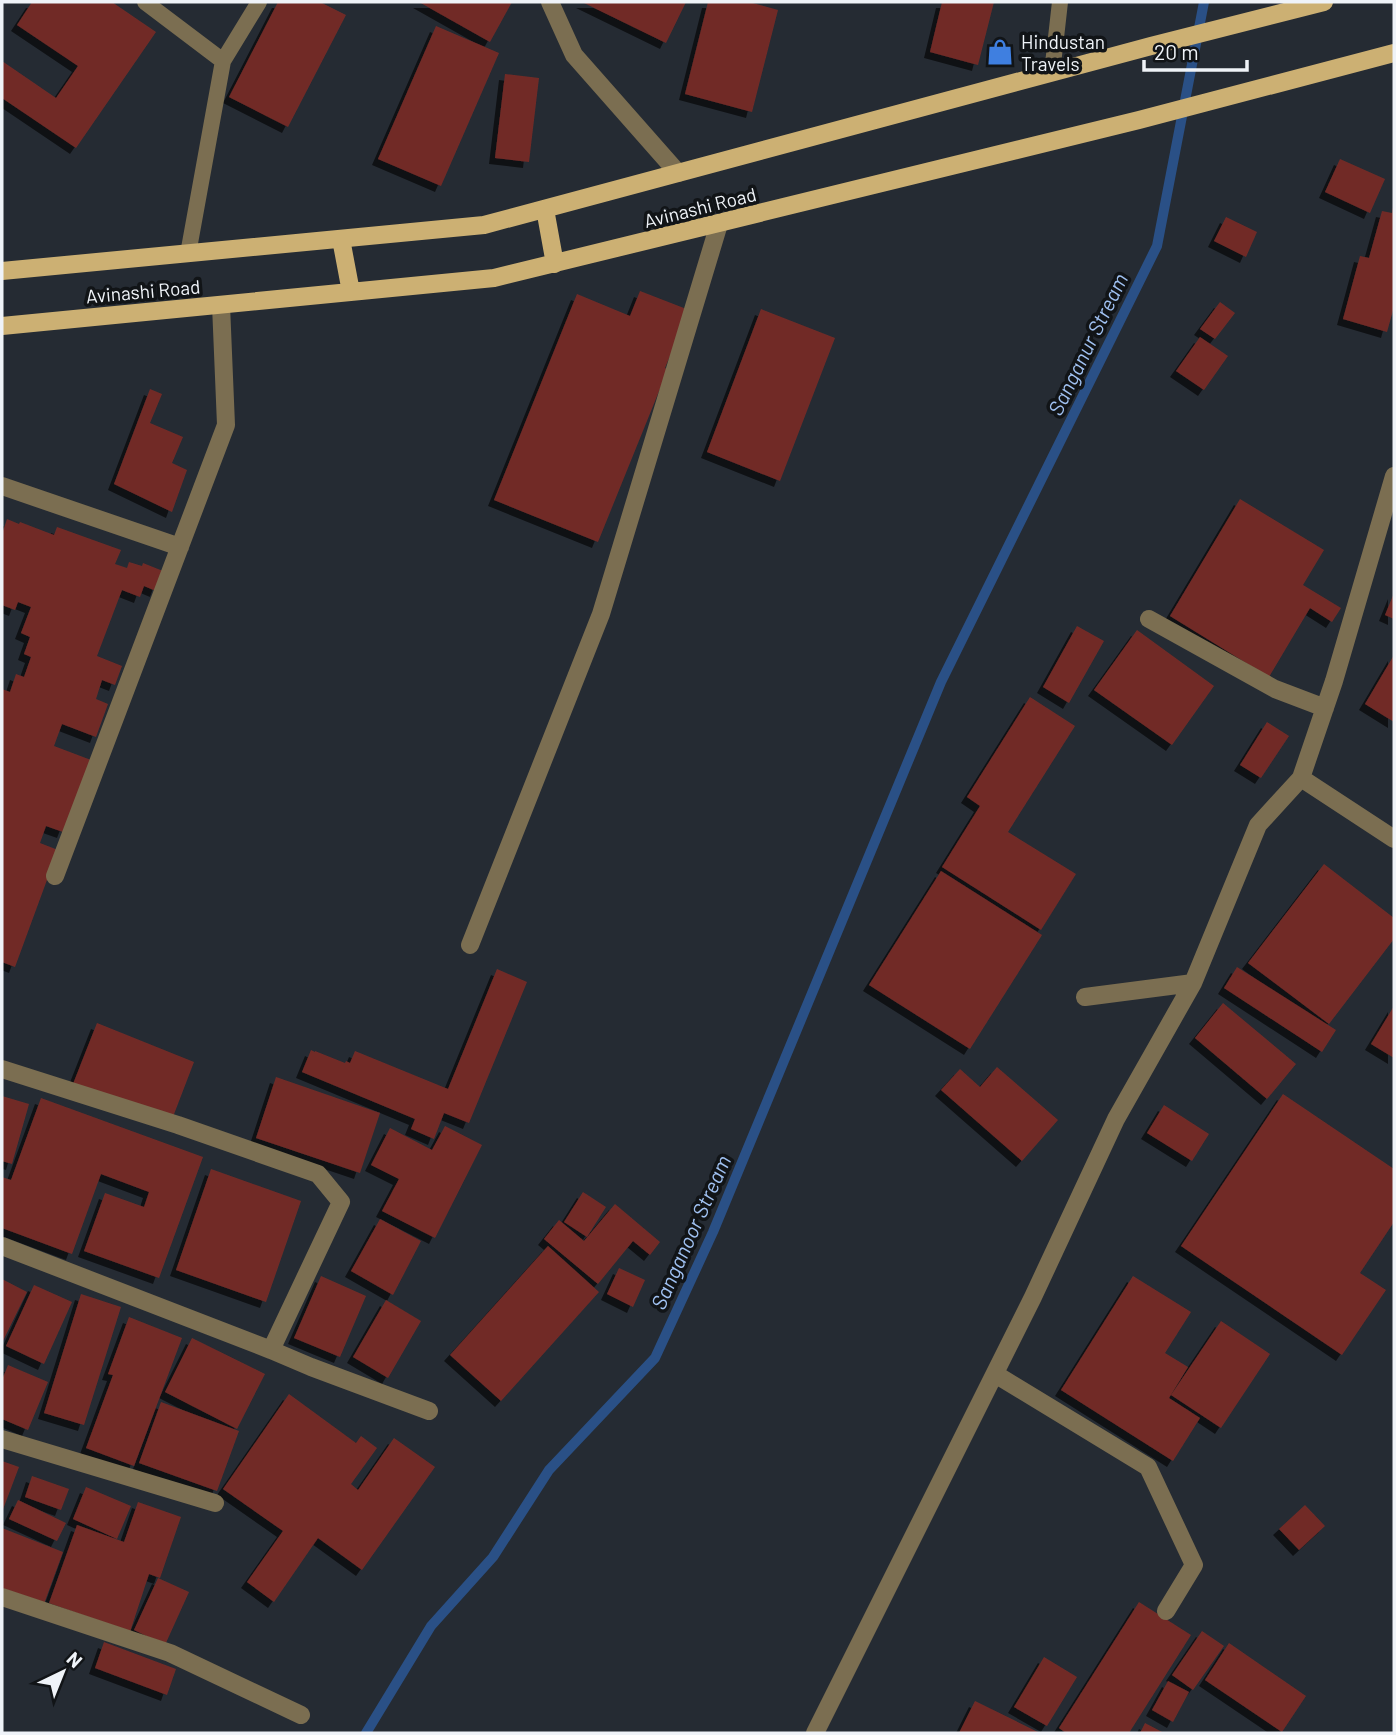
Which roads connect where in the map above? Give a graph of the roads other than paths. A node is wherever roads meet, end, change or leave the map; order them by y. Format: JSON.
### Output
{"nodes":[{"id":1,"x":145,"y":2,"type":"edge"},
{"id":2,"x":259,"y":2,"type":"edge"},
{"id":3,"x":550,"y":2,"type":"edge"},
{"id":4,"x":1060,"y":2,"type":"edge"},
{"id":5,"x":1324,"y":2,"type":"edge"},
{"id":6,"x":1394,"y":53,"type":"edge"},
{"id":7,"x":222,"y":61,"type":"junction"},
{"id":8,"x":1052,"y":73,"type":"junction"},
{"id":9,"x":678,"y":173,"type":"junction"},
{"id":10,"x":545,"y":209,"type":"junction"},
{"id":11,"x":719,"y":224,"type":"junction"},
{"id":12,"x":341,"y":239,"type":"junction"},
{"id":13,"x":188,"y":254,"type":"junction"},
{"id":14,"x":555,"y":264,"type":"junction"},
{"id":15,"x":2,"y":271,"type":"edge"},
{"id":16,"x":351,"y":292,"type":"junction"},
{"id":17,"x":221,"y":304,"type":"junction"},
{"id":18,"x":2,"y":326,"type":"edge"},
{"id":19,"x":1394,"y":476,"type":"edge"},
{"id":20,"x":2,"y":486,"type":"edge"},
{"id":21,"x":180,"y":547,"type":"junction"},
{"id":22,"x":1149,"y":618,"type":"dead end"},
{"id":23,"x":1325,"y":708,"type":"junction"},
{"id":24,"x":1301,"y":778,"type":"junction"},
{"id":25,"x":1394,"y":839,"type":"edge"},
{"id":26,"x":55,"y":876,"type":"dead end"},
{"id":27,"x":470,"y":945,"type":"dead end"},
{"id":28,"x":1193,"y":983,"type":"junction"},
{"id":29,"x":1085,"y":997,"type":"dead end"},
{"id":30,"x":2,"y":1069,"type":"edge"},
{"id":31,"x":2,"y":1246,"type":"edge"},
{"id":32,"x":271,"y":1350,"type":"junction"},
{"id":33,"x":995,"y":1374,"type":"junction"},
{"id":34,"x":429,"y":1410,"type":"dead end"},
{"id":35,"x":2,"y":1439,"type":"edge"},
{"id":36,"x":215,"y":1503,"type":"dead end"},
{"id":37,"x":2,"y":1597,"type":"edge"},
{"id":38,"x":1166,"y":1611,"type":"dead end"},
{"id":39,"x":301,"y":1715,"type":"dead end"},
{"id":40,"x":816,"y":1733,"type":"edge"}],
"edges":[{"from":1,"to":7,"type":"lane"},
{"from":2,"to":7,"type":"lane"},
{"from":3,"to":9,"type":"street"},
{"from":4,"to":8,"type":"lane"},
{"from":5,"to":8,"type":"main road","name":"Avinashi Road"},
{"from":6,"to":11,"type":"main road","name":"Avinashi Road"},
{"from":7,"to":13,"type":"lane"},
{"from":8,"to":9,"type":"main road","name":"Avinashi Road"},
{"from":9,"to":10,"type":"main road","name":"Avinashi Road"},
{"from":10,"to":12,"type":"main road","name":"Avinashi Road"},
{"from":10,"to":14,"type":"main road"},
{"from":11,"to":14,"type":"main road","name":"Avinashi Road"},
{"from":11,"to":27,"type":"street"},
{"from":12,"to":13,"type":"main road","name":"Avinashi Road"},
{"from":12,"to":16,"type":"main road"},
{"from":13,"to":15,"type":"main road","name":"Avinashi Road"},
{"from":14,"to":16,"type":"main road","name":"Avinashi Road"},
{"from":16,"to":17,"type":"main road","name":"Avinashi Road"},
{"from":17,"to":18,"type":"main road","name":"Avinashi Road"},
{"from":17,"to":21,"type":"street"},
{"from":19,"to":23,"type":"street"},
{"from":20,"to":21,"type":"street"},
{"from":21,"to":26,"type":"street"},
{"from":22,"to":23,"type":"street"},
{"from":23,"to":24,"type":"street"},
{"from":24,"to":25,"type":"street"},
{"from":24,"to":28,"type":"street"},
{"from":28,"to":29,"type":"street"},
{"from":28,"to":33,"type":"street"},
{"from":30,"to":32,"type":"street"},
{"from":31,"to":32,"type":"street"},
{"from":32,"to":34,"type":"street"},
{"from":33,"to":38,"type":"street"},
{"from":33,"to":40,"type":"street"},
{"from":35,"to":36,"type":"street"},
{"from":37,"to":39,"type":"street"}]}
